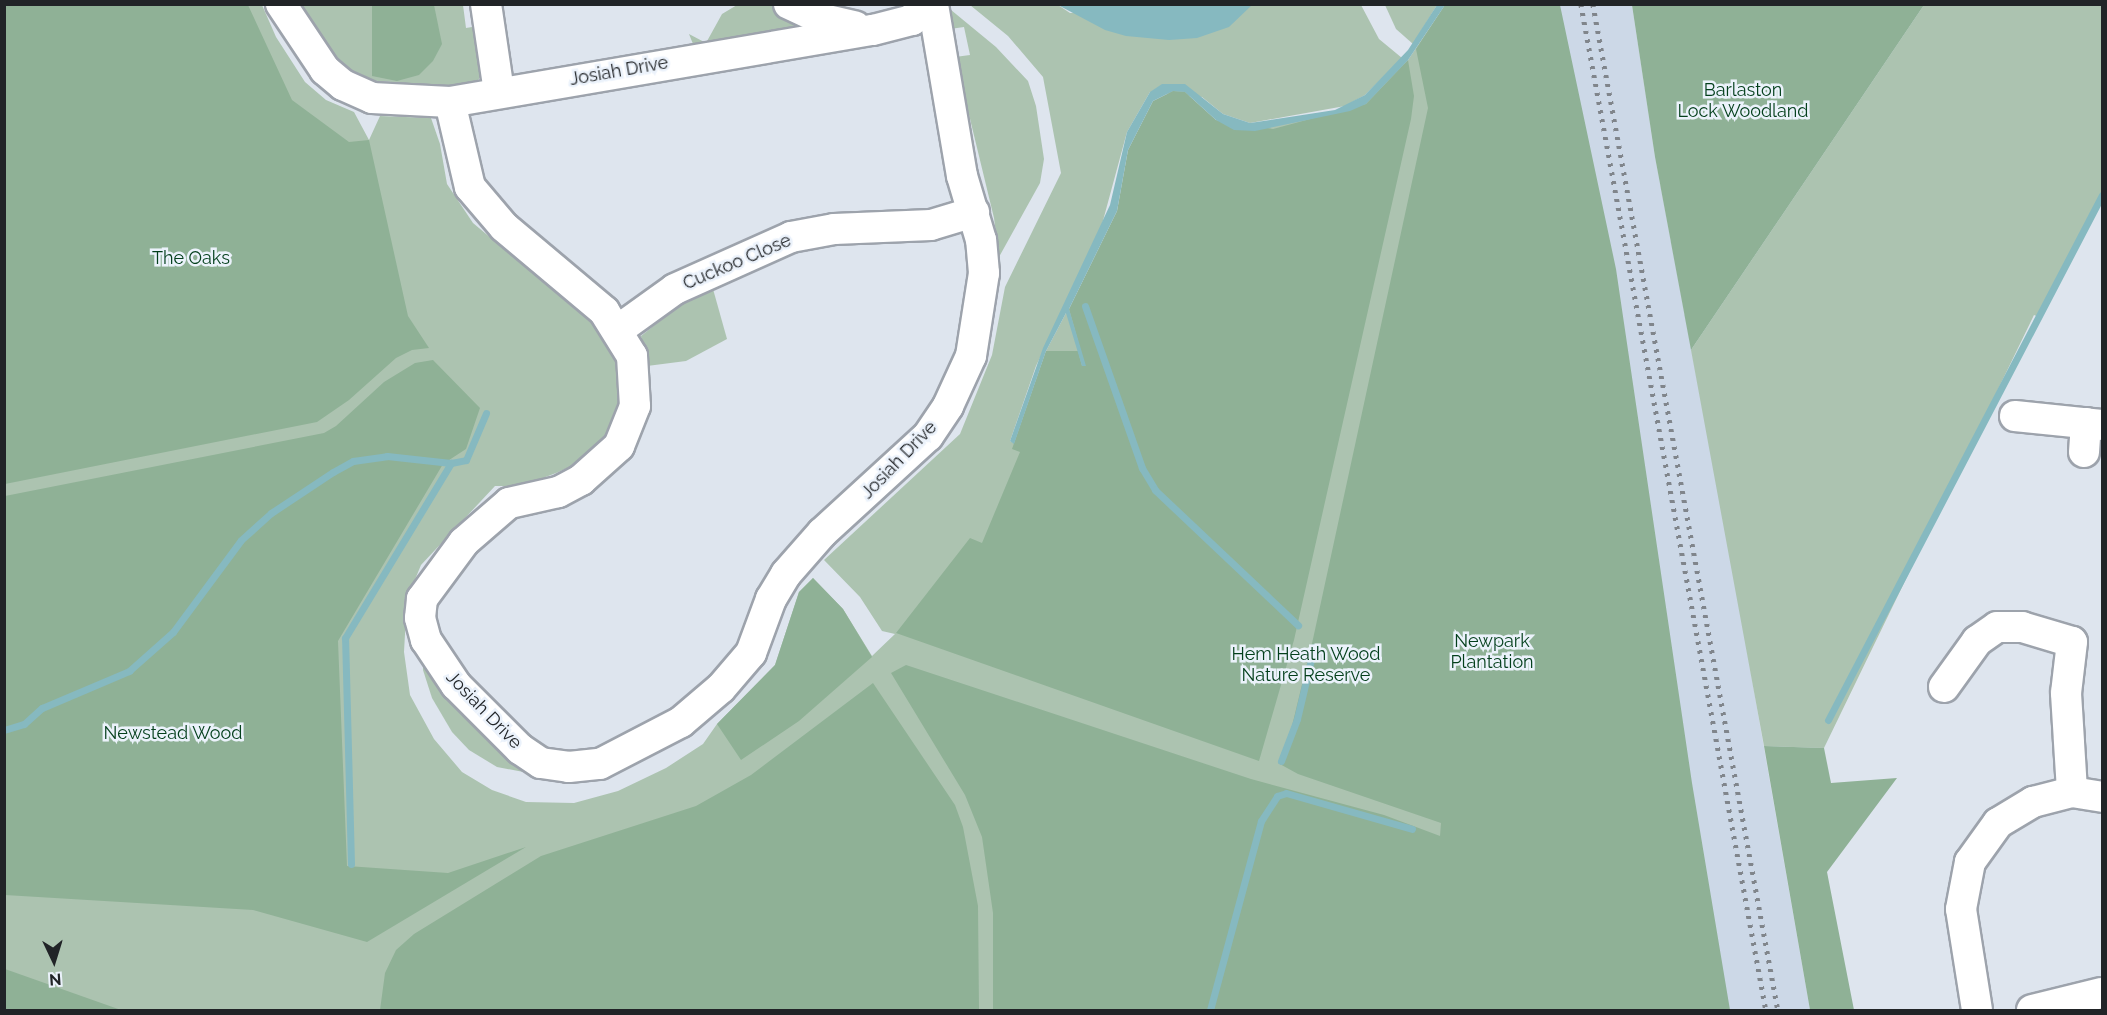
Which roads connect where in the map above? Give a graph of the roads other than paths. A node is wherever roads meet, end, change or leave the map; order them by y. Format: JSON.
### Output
{"nodes":[{"id":1,"x":281,"y":4,"type":"edge"},
{"id":2,"x":486,"y":4,"type":"edge"},
{"id":3,"x":789,"y":4,"type":"edge"},
{"id":4,"x":925,"y":4,"type":"edge"},
{"id":5,"x":933,"y":4,"type":"edge"},
{"id":6,"x":878,"y":28,"type":"junction"},
{"id":7,"x":946,"y":77,"type":"junction"},
{"id":8,"x":499,"y":92,"type":"junction"},
{"id":9,"x":450,"y":102,"type":"junction"},
{"id":10,"x":974,"y":212,"type":"junction"},
{"id":11,"x":618,"y":330,"type":"junction"},
{"id":12,"x":2015,"y":416,"type":"dead end"},
{"id":13,"x":2091,"y":433,"type":"edge"},
{"id":14,"x":1944,"y":687,"type":"dead end"},
{"id":15,"x":2072,"y":792,"type":"junction"},
{"id":16,"x":2103,"y":797,"type":"edge"},
{"id":17,"x":2103,"y":993,"type":"edge"},
{"id":18,"x":1977,"y":1011,"type":"edge"},
{"id":19,"x":2032,"y":1011,"type":"edge"}],
"edges":[{"from":1,"to":9,"type":"street","name":"Josiah Drive"},
{"from":2,"to":8,"type":"street"},
{"from":3,"to":6,"type":"street"},
{"from":4,"to":6,"type":"street"},
{"from":5,"to":7,"type":"street","name":"Josiah Drive"},
{"from":6,"to":7,"type":"street","name":"Josiah Drive"},
{"from":6,"to":8,"type":"street","name":"Josiah Drive"},
{"from":7,"to":10,"type":"street","name":"Josiah Drive"},
{"from":8,"to":9,"type":"street","name":"Josiah Drive"},
{"from":9,"to":11,"type":"street","name":"Josiah Drive"},
{"from":10,"to":11,"type":"street","name":"Cuckoo Close"},
{"from":10,"to":11,"type":"street","name":"Josiah Drive"},
{"from":12,"to":13,"type":"street"},
{"from":14,"to":15,"type":"street"},
{"from":15,"to":16,"type":"street"},
{"from":15,"to":18,"type":"street"},
{"from":17,"to":19,"type":"street"}]}
